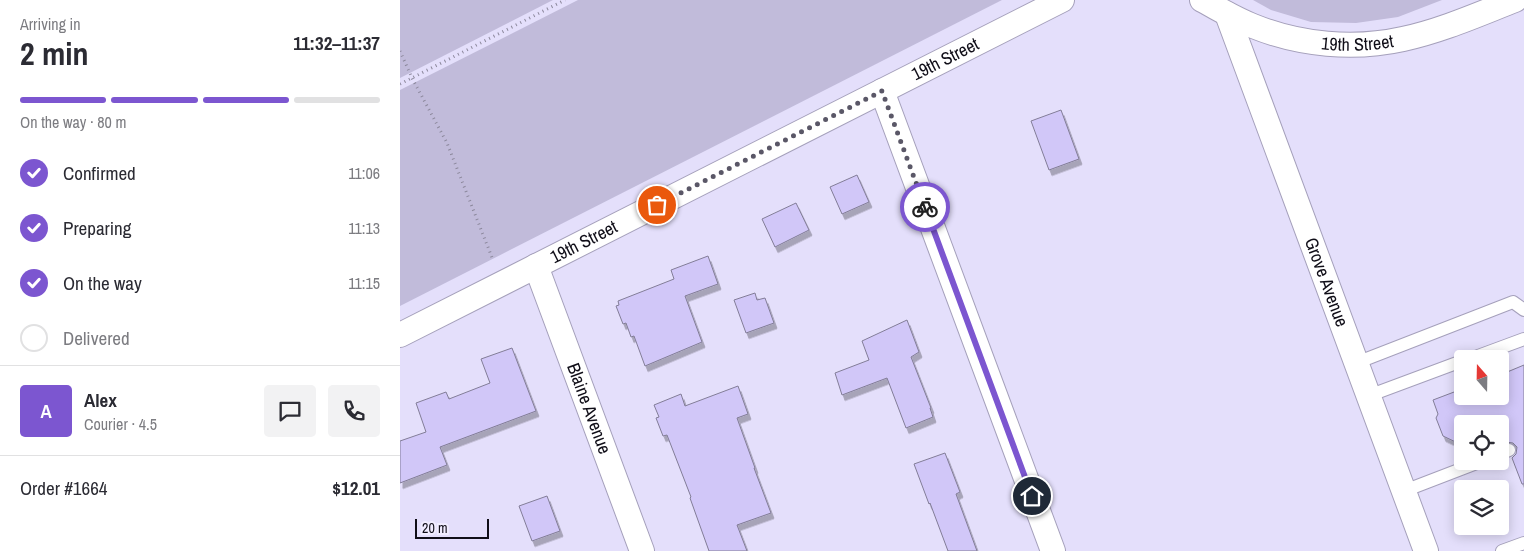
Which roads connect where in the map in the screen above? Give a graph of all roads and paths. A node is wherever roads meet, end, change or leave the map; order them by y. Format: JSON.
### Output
{"nodes":[{"id":1,"x":565,"y":0,"type":"edge"},
{"id":2,"x":1062,"y":0,"type":"edge"},
{"id":3,"x":1202,"y":0,"type":"edge"},
{"id":4,"x":1515,"y":0,"type":"edge"},
{"id":5,"x":1226,"y":14,"type":"junction"},
{"id":6,"x":400,"y":51,"type":"edge"},
{"id":7,"x":412,"y":78,"type":"junction"},
{"id":8,"x":400,"y":84,"type":"edge"},
{"id":9,"x":882,"y":91,"type":"junction"},
{"id":10,"x":536,"y":266,"type":"junction"},
{"id":11,"x":504,"y":282,"type":"junction"},
{"id":12,"x":1524,"y":310,"type":"edge"},
{"id":13,"x":400,"y":335,"type":"edge"},
{"id":14,"x":1524,"y":339,"type":"edge"},
{"id":15,"x":1494,"y":350,"type":"edge"},
{"id":16,"x":1356,"y":363,"type":"junction"},
{"id":17,"x":1454,"y":364,"type":"edge"},
{"id":18,"x":1368,"y":396,"type":"junction"},
{"id":19,"x":1459,"y":470,"type":"edge"},
{"id":20,"x":1404,"y":492,"type":"junction"},
{"id":21,"x":1524,"y":543,"type":"edge"},
{"id":22,"x":642,"y":551,"type":"edge"},
{"id":23,"x":1053,"y":551,"type":"edge"},
{"id":24,"x":1426,"y":551,"type":"edge"},
{"id":25,"x":1502,"y":551,"type":"edge"}],
"edges":[{"from":1,"to":7,"type":"path"},
{"from":2,"to":9,"type":"street","name":"19th Street"},
{"from":3,"to":5,"type":"street","name":"19th Street"},
{"from":4,"to":5,"type":"street","name":"19th Street"},
{"from":5,"to":16,"type":"street","name":"Grove Avenue"},
{"from":6,"to":7,"type":"path"},
{"from":7,"to":8,"type":"path"},
{"from":7,"to":11,"type":"path"},
{"from":9,"to":10,"type":"street","name":"19th Street"},
{"from":9,"to":23,"type":"street"},
{"from":10,"to":11,"type":"street","name":"19th Street"},
{"from":10,"to":22,"type":"street","name":"Blaine Avenue"},
{"from":11,"to":13,"type":"street","name":"19th Street"},
{"from":12,"to":16,"type":"lane"},
{"from":14,"to":15,"type":"lane"},
{"from":16,"to":18,"type":"street","name":"Grove Avenue"},
{"from":17,"to":18,"type":"lane"},
{"from":18,"to":20,"type":"street","name":"Grove Avenue"},
{"from":19,"to":20,"type":"lane"},
{"from":20,"to":24,"type":"street","name":"Grove Avenue"},
{"from":21,"to":25,"type":"lane"}]}
